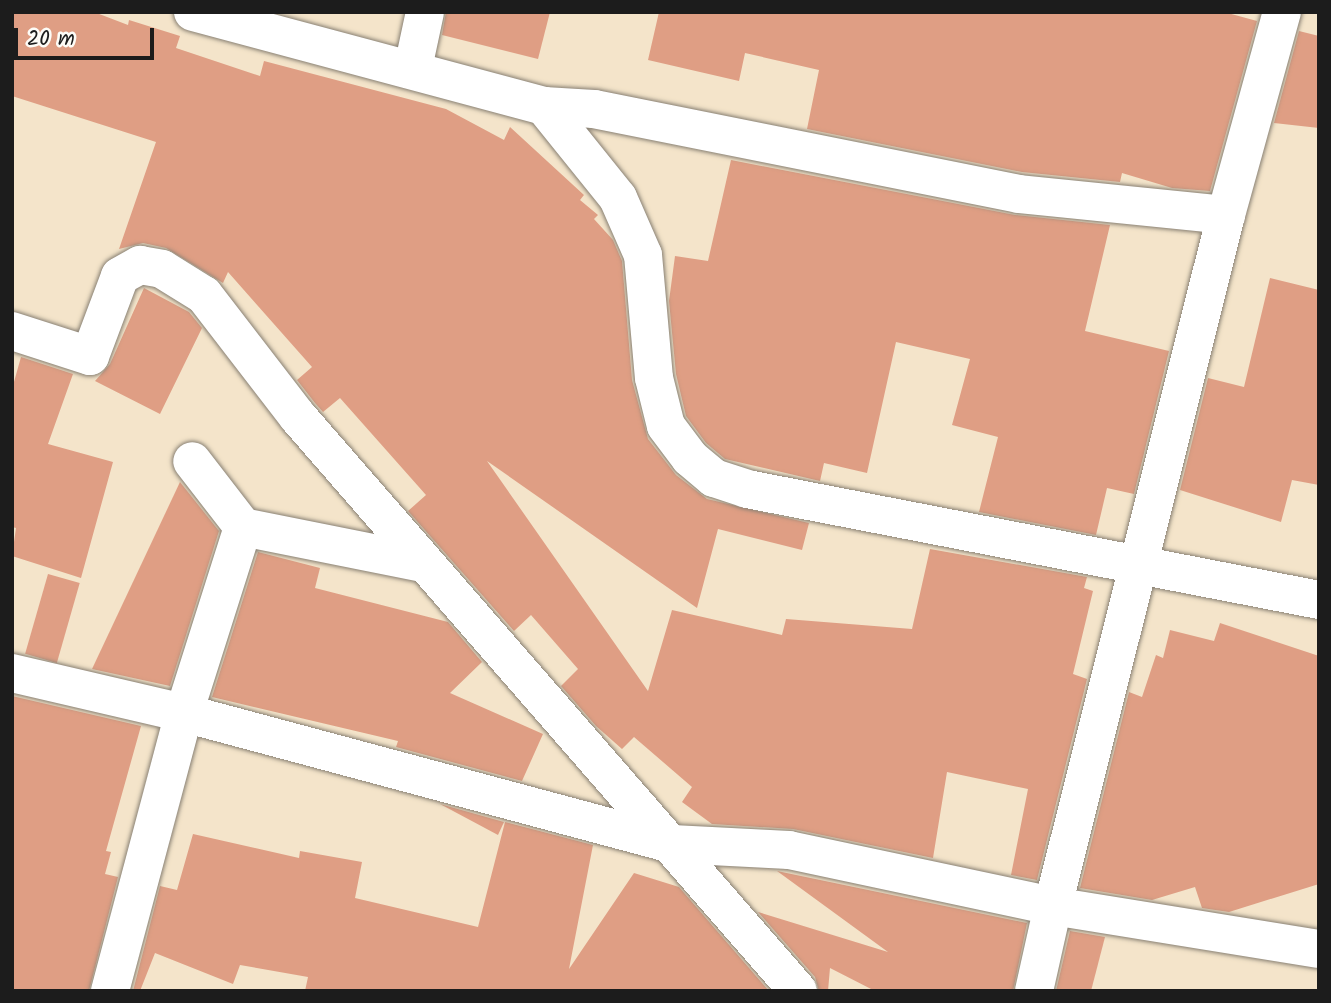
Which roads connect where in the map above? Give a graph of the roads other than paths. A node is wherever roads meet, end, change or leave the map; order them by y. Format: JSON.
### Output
{"nodes":[{"id":1,"x":193,"y":12,"type":"edge"},
{"id":2,"x":425,"y":12,"type":"edge"},
{"id":3,"x":1282,"y":12,"type":"edge"},
{"id":4,"x":412,"y":68,"type":"junction"},
{"id":5,"x":544,"y":106,"type":"junction"},
{"id":6,"x":1226,"y":215,"type":"junction"},
{"id":7,"x":12,"y":331,"type":"edge"},
{"id":8,"x":192,"y":461,"type":"dead end"},
{"id":9,"x":243,"y":527,"type":"junction"},
{"id":10,"x":423,"y":563,"type":"junction"},
{"id":11,"x":1141,"y":568,"type":"junction"},
{"id":12,"x":1319,"y":600,"type":"edge"},
{"id":13,"x":12,"y":673,"type":"edge"},
{"id":14,"x":184,"y":713,"type":"junction"},
{"id":15,"x":672,"y":844,"type":"junction"},
{"id":16,"x":1053,"y":906,"type":"junction"},
{"id":17,"x":1319,"y":949,"type":"edge"},
{"id":18,"x":110,"y":991,"type":"edge"},
{"id":19,"x":798,"y":991,"type":"edge"},
{"id":20,"x":1034,"y":991,"type":"edge"}],
"edges":[{"from":1,"to":4,"type":"street"},
{"from":2,"to":4,"type":"street"},
{"from":3,"to":6,"type":"street"},
{"from":4,"to":5,"type":"street"},
{"from":5,"to":6,"type":"street"},
{"from":5,"to":11,"type":"street"},
{"from":6,"to":11,"type":"street"},
{"from":7,"to":10,"type":"street"},
{"from":8,"to":9,"type":"street"},
{"from":9,"to":10,"type":"street"},
{"from":9,"to":14,"type":"street"},
{"from":10,"to":15,"type":"street"},
{"from":11,"to":12,"type":"street"},
{"from":11,"to":16,"type":"street"},
{"from":13,"to":14,"type":"street"},
{"from":14,"to":15,"type":"street"},
{"from":14,"to":18,"type":"street"},
{"from":15,"to":16,"type":"street"},
{"from":15,"to":19,"type":"street"},
{"from":16,"to":17,"type":"street"},
{"from":16,"to":20,"type":"street"}]}
